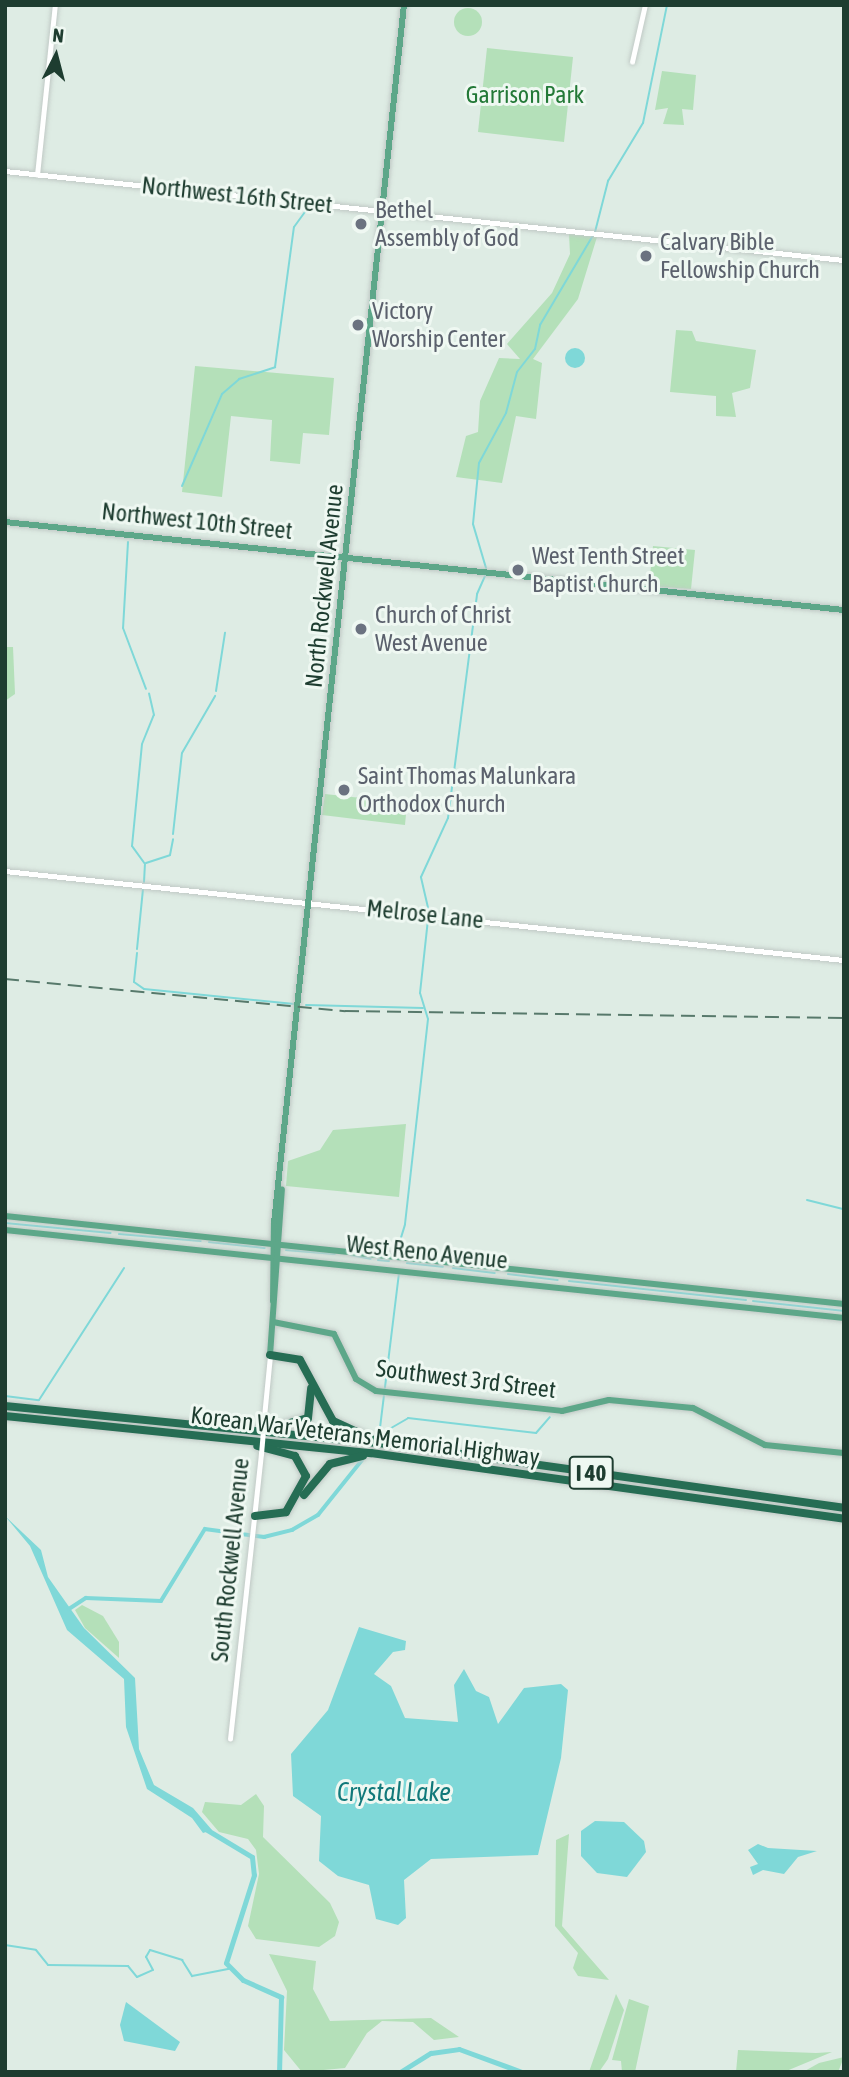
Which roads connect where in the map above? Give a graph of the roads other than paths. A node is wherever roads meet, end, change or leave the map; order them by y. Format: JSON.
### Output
{"nodes":[{"id":1,"x":55,"y":5,"type":"edge"},
{"id":2,"x":404,"y":5,"type":"edge"},
{"id":3,"x":645,"y":5,"type":"edge"},
{"id":4,"x":632,"y":62,"type":"dead end"},
{"id":5,"x":5,"y":171,"type":"edge"},
{"id":6,"x":37,"y":175,"type":"junction"},
{"id":7,"x":382,"y":209,"type":"junction"},
{"id":8,"x":844,"y":260,"type":"edge"},
{"id":9,"x":5,"y":522,"type":"edge"},
{"id":10,"x":346,"y":556,"type":"junction"},
{"id":11,"x":844,"y":610,"type":"edge"},
{"id":12,"x":5,"y":871,"type":"edge"},
{"id":13,"x":310,"y":902,"type":"junction"},
{"id":14,"x":844,"y":960,"type":"edge"},
{"id":15,"x":5,"y":1216,"type":"edge"},
{"id":16,"x":115,"y":1227,"type":"junction"},
{"id":17,"x":5,"y":1230,"type":"edge"},
{"id":18,"x":207,"y":1235,"type":"junction"},
{"id":19,"x":114,"y":1240,"type":"junction"},
{"id":20,"x":276,"y":1242,"type":"junction"},
{"id":21,"x":205,"y":1249,"type":"junction"},
{"id":22,"x":275,"y":1255,"type":"junction"},
{"id":23,"x":449,"y":1261,"type":"junction"},
{"id":24,"x":448,"y":1274,"type":"junction"},
{"id":25,"x":273,"y":1301,"type":"joint"},
{"id":26,"x":844,"y":1304,"type":"edge"},
{"id":27,"x":844,"y":1318,"type":"edge"},
{"id":28,"x":273,"y":1322,"type":"junction"},
{"id":29,"x":270,"y":1355,"type":"junction"},
{"id":30,"x":5,"y":1406,"type":"edge"},
{"id":31,"x":5,"y":1416,"type":"edge"},
{"id":32,"x":247,"y":1430,"type":"junction"},
{"id":33,"x":213,"y":1436,"type":"junction"},
{"id":34,"x":397,"y":1446,"type":"junction"},
{"id":35,"x":844,"y":1453,"type":"edge"},
{"id":36,"x":404,"y":1457,"type":"junction"},
{"id":37,"x":844,"y":1506,"type":"edge"},
{"id":38,"x":255,"y":1516,"type":"junction"},
{"id":39,"x":816,"y":1516,"type":"junction"},
{"id":40,"x":844,"y":1519,"type":"edge"},
{"id":41,"x":844,"y":1525,"type":"edge"},
{"id":42,"x":230,"y":1739,"type":"dead end"}],
"edges":[{"from":1,"to":6,"type":"street"},
{"from":2,"to":7,"type":"main road","name":"North Rockwell Avenue"},
{"from":3,"to":4,"type":"street"},
{"from":5,"to":6,"type":"street","name":"Northwest 16th Street"},
{"from":6,"to":7,"type":"street","name":"Northwest 16th Street"},
{"from":7,"to":8,"type":"street","name":"Northwest 16th Street"},
{"from":7,"to":10,"type":"main road","name":"North Rockwell Avenue"},
{"from":9,"to":10,"type":"main road","name":"Northwest 10th Street"},
{"from":10,"to":11,"type":"main road","name":"Northwest 10th Street"},
{"from":10,"to":13,"type":"main road","name":"North Rockwell Avenue"},
{"from":12,"to":13,"type":"street","name":"Melrose Lane"},
{"from":13,"to":14,"type":"street","name":"Melrose Lane"},
{"from":13,"to":20,"type":"main road","name":"North Rockwell Avenue"},
{"from":15,"to":16,"type":"main road","name":"West Reno Avenue"},
{"from":16,"to":18,"type":"main road","name":"West Reno Avenue"},
{"from":16,"to":19,"type":"main road"},
{"from":17,"to":19,"type":"main road","name":"West Reno Avenue"},
{"from":18,"to":20,"type":"main road","name":"West Reno Avenue"},
{"from":18,"to":21,"type":"main road"},
{"from":19,"to":21,"type":"main road","name":"West Reno Avenue"},
{"from":20,"to":22,"type":"main road","name":"North Rockwell Avenue"},
{"from":20,"to":23,"type":"main road","name":"West Reno Avenue"},
{"from":21,"to":22,"type":"main road","name":"West Reno Avenue"},
{"from":22,"to":24,"type":"main road","name":"West Reno Avenue"},
{"from":22,"to":25,"type":"main road","name":"North Rockwell Avenue"},
{"from":23,"to":24,"type":"main road"},
{"from":23,"to":26,"type":"main road","name":"West Reno Avenue"},
{"from":24,"to":27,"type":"main road","name":"West Reno Avenue"},
{"from":25,"to":28,"type":"main road","name":"South Rockwell Avenue"},
{"from":28,"to":29,"type":"main road","name":"South Rockwell Avenue"},
{"from":28,"to":35,"type":"main road","name":"Southwest 3rd Street"},
{"from":29,"to":32,"type":"highway"},
{"from":29,"to":34,"type":"highway"},
{"from":29,"to":38,"type":"street","name":"South Rockwell Avenue","bridge":true},
{"from":30,"to":32,"type":"highway","name":"Korean War Veterans Memorial Highway","number":"I 40"},
{"from":31,"to":33,"type":"highway","name":"Korean War Veterans Memorial Highway","number":"I 40"},
{"from":32,"to":34,"type":"highway","name":"Korean War Veterans Memorial Highway","number":"I 40"},
{"from":33,"to":36,"type":"highway","name":"Korean War Veterans Memorial Highway","number":"I 40"},
{"from":33,"to":38,"type":"highway"},
{"from":34,"to":37,"type":"highway","name":"Korean War Veterans Memorial Highway","number":"I 40"},
{"from":36,"to":38,"type":"highway"},
{"from":36,"to":39,"type":"highway","name":"Korean War Veterans Memorial Highway","number":"I 40"},
{"from":38,"to":42,"type":"street","name":"South Rockwell Avenue"},
{"from":39,"to":40,"type":"highway","name":"Korean War Veterans Memorial Highway","number":"I 40"},
{"from":39,"to":41,"type":"highway"}]}
